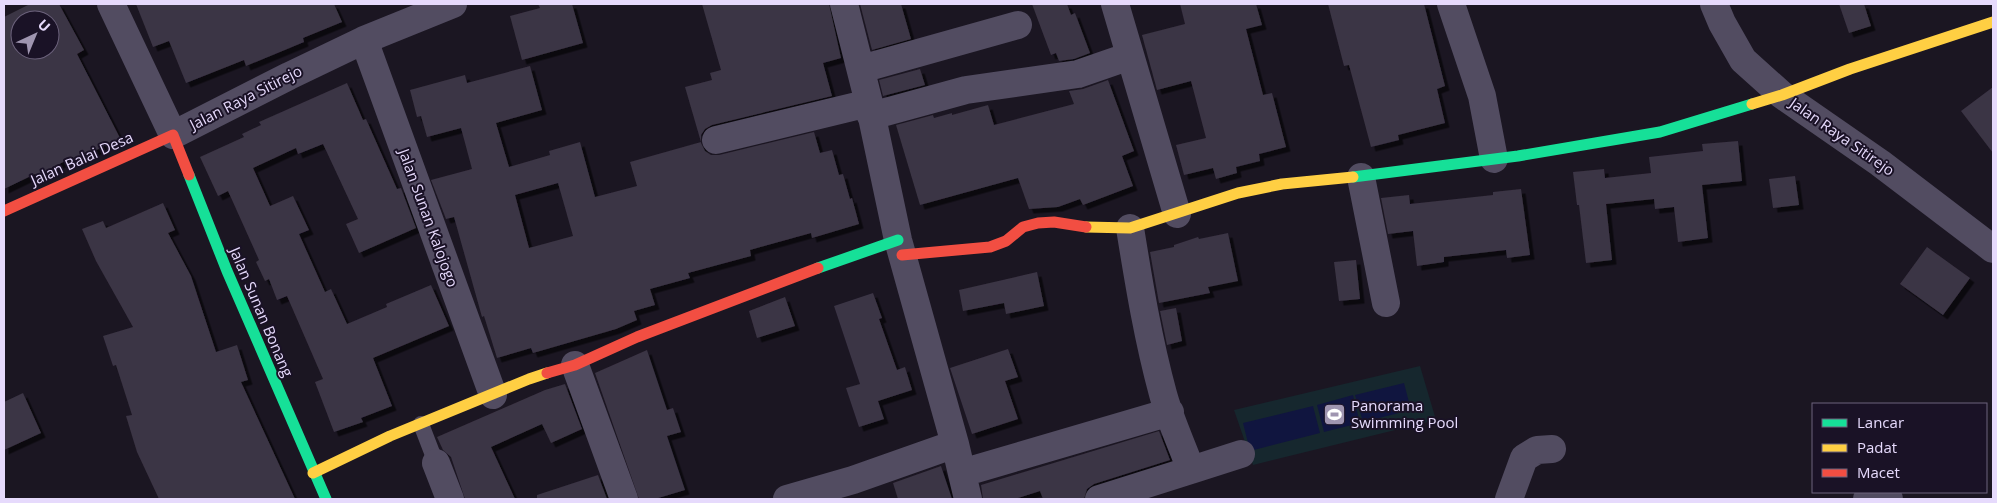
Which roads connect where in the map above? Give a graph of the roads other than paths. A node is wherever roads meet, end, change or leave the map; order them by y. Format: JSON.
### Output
{"nodes":[{"id":1,"x":111,"y":4,"type":"edge"},
{"id":2,"x":453,"y":4,"type":"edge"},
{"id":3,"x":844,"y":4,"type":"edge"},
{"id":4,"x":1115,"y":4,"type":"edge"},
{"id":5,"x":1451,"y":4,"type":"edge"},
{"id":6,"x":1714,"y":4,"type":"edge"},
{"id":7,"x":1993,"y":22,"type":"edge"},
{"id":8,"x":1018,"y":26,"type":"dead end"},
{"id":9,"x":364,"y":40,"type":"junction"},
{"id":10,"x":1130,"y":56,"type":"junction"},
{"id":11,"x":861,"y":68,"type":"junction"},
{"id":12,"x":1782,"y":95,"type":"junction"},
{"id":13,"x":870,"y":109,"type":"junction"},
{"id":14,"x":173,"y":135,"type":"junction"},
{"id":15,"x":716,"y":140,"type":"dead end"},
{"id":16,"x":1494,"y":160,"type":"junction"},
{"id":17,"x":1361,"y":177,"type":"junction"},
{"id":18,"x":4,"y":211,"type":"edge"},
{"id":19,"x":1177,"y":214,"type":"junction"},
{"id":20,"x":1130,"y":228,"type":"junction"},
{"id":21,"x":900,"y":248,"type":"junction"},
{"id":22,"x":1993,"y":249,"type":"edge"},
{"id":23,"x":1386,"y":303,"type":"dead end"},
{"id":24,"x":575,"y":365,"type":"junction"},
{"id":25,"x":493,"y":395,"type":"junction"},
{"id":26,"x":1170,"y":412,"type":"junction"},
{"id":27,"x":421,"y":424,"type":"junction"},
{"id":28,"x":955,"y":444,"type":"junction"},
{"id":29,"x":1552,"y":449,"type":"dead end"},
{"id":30,"x":1241,"y":454,"type":"dead end"},
{"id":31,"x":436,"y":463,"type":"joint"},
{"id":32,"x":1191,"y":470,"type":"junction"},
{"id":33,"x":313,"y":473,"type":"junction"},
{"id":34,"x":965,"y":486,"type":"edge"},
{"id":35,"x":856,"y":490,"type":"edge"},
{"id":36,"x":326,"y":499,"type":"edge"},
{"id":37,"x":450,"y":499,"type":"edge"},
{"id":38,"x":624,"y":499,"type":"edge"},
{"id":39,"x":787,"y":499,"type":"edge"},
{"id":40,"x":1099,"y":499,"type":"edge"},
{"id":41,"x":1509,"y":499,"type":"edge"},
{"id":42,"x":1867,"y":499,"type":"edge"},
{"id":43,"x":1889,"y":499,"type":"edge"}],
"edges":[{"from":1,"to":14,"type":"street","name":"Jalan Raya Sitirejo"},
{"from":2,"to":9,"type":"street","name":"Jalan Raya Sitirejo"},
{"from":3,"to":11,"type":"street"},
{"from":4,"to":10,"type":"street"},
{"from":5,"to":16,"type":"street"},
{"from":6,"to":12,"type":"street","name":"Jalan Raya Sitirejo"},
{"from":7,"to":12,"type":"street"},
{"from":8,"to":11,"type":"street"},
{"from":9,"to":14,"type":"street","name":"Jalan Raya Sitirejo"},
{"from":9,"to":25,"type":"street","name":"Jalan Sunan Kalojogo"},
{"from":10,"to":13,"type":"street"},
{"from":10,"to":19,"type":"street"},
{"from":11,"to":13,"type":"street"},
{"from":12,"to":16,"type":"street"},
{"from":12,"to":22,"type":"street","name":"Jalan Raya Sitirejo"},
{"from":13,"to":15,"type":"street"},
{"from":13,"to":21,"type":"street"},
{"from":14,"to":18,"type":"street","name":"Jalan Balai Desa"},
{"from":14,"to":33,"type":"street","name":"Jalan Sunan Bonang"},
{"from":16,"to":17,"type":"street"},
{"from":17,"to":19,"type":"street"},
{"from":17,"to":23,"type":"street"},
{"from":19,"to":20,"type":"street"},
{"from":20,"to":21,"type":"street"},
{"from":20,"to":26,"type":"street"},
{"from":21,"to":24,"type":"street"},
{"from":21,"to":28,"type":"street"},
{"from":24,"to":25,"type":"street"},
{"from":24,"to":38,"type":"street"},
{"from":25,"to":27,"type":"street"},
{"from":26,"to":32,"type":"street"},
{"from":26,"to":34,"type":"street"},
{"from":27,"to":31,"type":"lane"},
{"from":27,"to":33,"type":"street"},
{"from":28,"to":34,"type":"street"},
{"from":28,"to":35,"type":"street"},
{"from":29,"to":41,"type":"street"},
{"from":30,"to":32,"type":"street"},
{"from":31,"to":37,"type":"street"},
{"from":32,"to":40,"type":"street"},
{"from":33,"to":36,"type":"street","name":"Jalan Sunan Bonang"},
{"from":35,"to":39,"type":"street"},
{"from":42,"to":43,"type":"street"}]}
